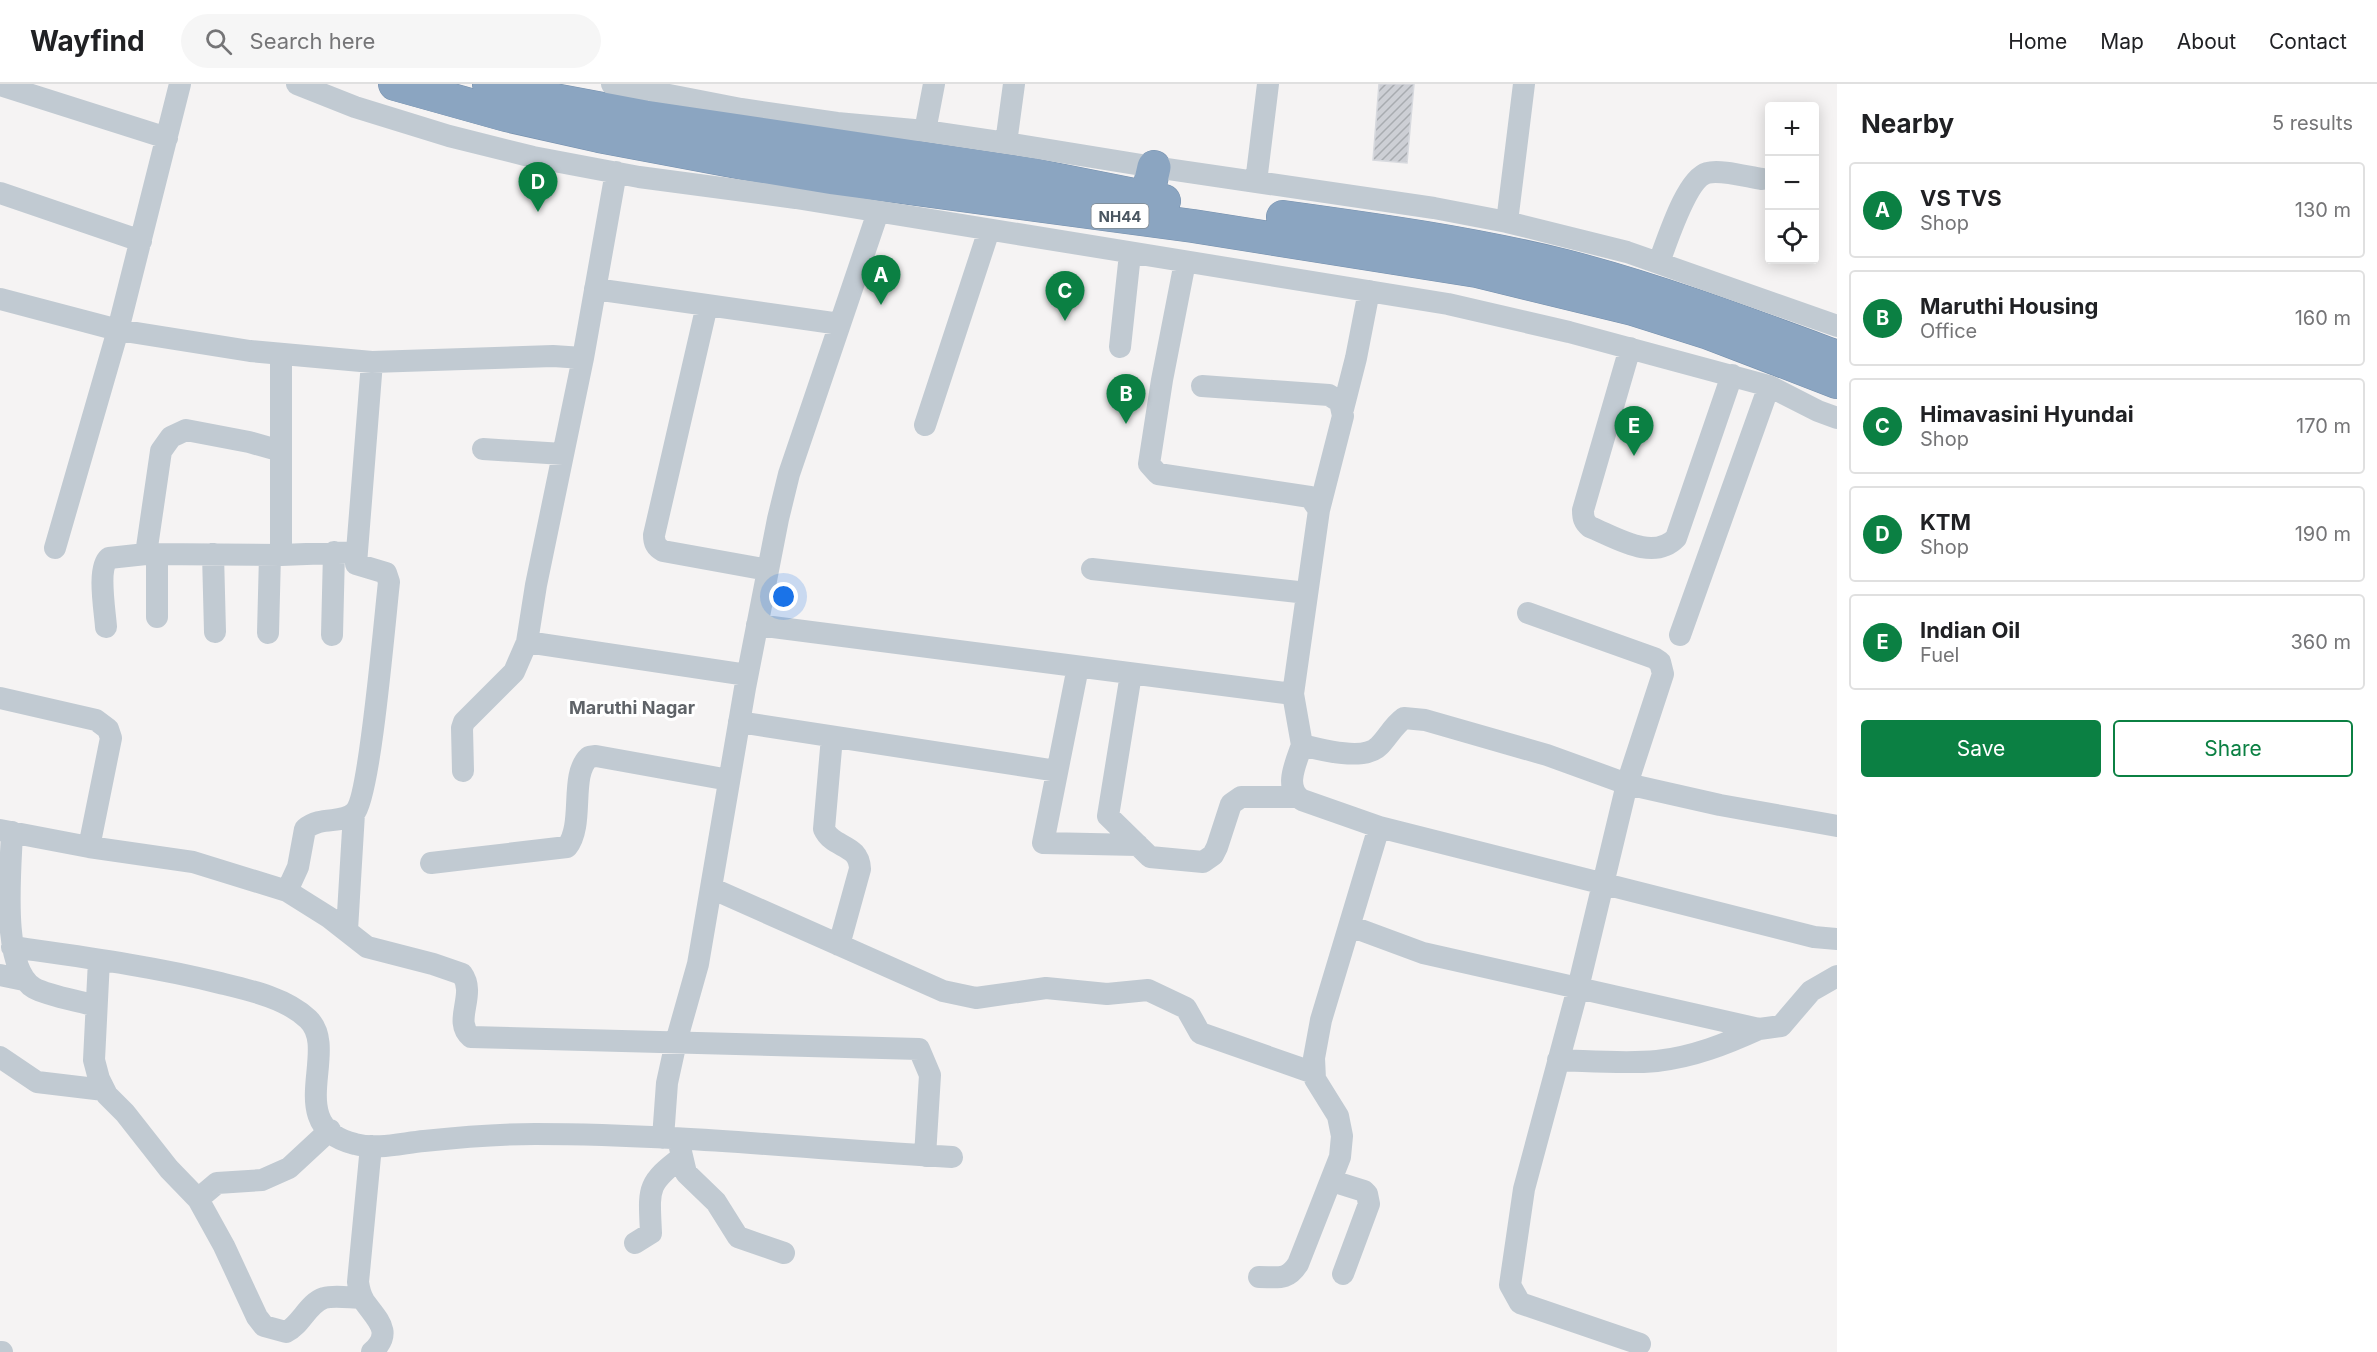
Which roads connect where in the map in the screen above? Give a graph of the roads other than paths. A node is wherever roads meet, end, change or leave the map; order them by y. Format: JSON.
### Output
{"nodes":[{"id":1,"x":0,"y":84,"type":"edge"},
{"id":2,"x":180,"y":84,"type":"edge"},
{"id":3,"x":297,"y":84,"type":"edge"},
{"id":4,"x":395,"y":84,"type":"edge"},
{"id":5,"x":489,"y":84,"type":"edge"},
{"id":6,"x":612,"y":84,"type":"edge"},
{"id":7,"x":934,"y":84,"type":"edge"},
{"id":8,"x":1014,"y":84,"type":"edge"},
{"id":9,"x":1268,"y":84,"type":"edge"},
{"id":10,"x":1524,"y":84,"type":"edge"},
{"id":11,"x":925,"y":131,"type":"junction"},
{"id":12,"x":167,"y":138,"type":"junction"},
{"id":13,"x":1006,"y":143,"type":"junction"},
{"id":14,"x":1154,"y":167,"type":"junction"},
{"id":15,"x":616,"y":172,"type":"junction"},
{"id":16,"x":1762,"y":179,"type":"dead end"},
{"id":17,"x":1256,"y":182,"type":"junction"},
{"id":18,"x":0,"y":193,"type":"edge"},
{"id":19,"x":1147,"y":198,"type":"junction"},
{"id":20,"x":878,"y":212,"type":"junction"},
{"id":21,"x":1507,"y":222,"type":"junction"},
{"id":22,"x":989,"y":231,"type":"junction"},
{"id":23,"x":141,"y":241,"type":"junction"},
{"id":24,"x":1130,"y":254,"type":"junction"},
{"id":25,"x":1185,"y":262,"type":"junction"},
{"id":26,"x":1659,"y":262,"type":"junction"},
{"id":27,"x":595,"y":289,"type":"junction"},
{"id":28,"x":1369,"y":291,"type":"junction"},
{"id":29,"x":0,"y":299,"type":"edge"},
{"id":30,"x":707,"y":305,"type":"junction"},
{"id":31,"x":840,"y":324,"type":"junction"},
{"id":32,"x":1837,"y":326,"type":"edge"},
{"id":33,"x":118,"y":330,"type":"junction"},
{"id":34,"x":1120,"y":347,"type":"dead end"},
{"id":35,"x":1630,"y":348,"type":"junction"},
{"id":36,"x":281,"y":354,"type":"junction"},
{"id":37,"x":1837,"y":357,"type":"edge"},
{"id":38,"x":583,"y":358,"type":"junction"},
{"id":39,"x":372,"y":362,"type":"junction"},
{"id":40,"x":1732,"y":375,"type":"junction"},
{"id":41,"x":1837,"y":382,"type":"edge"},
{"id":42,"x":1202,"y":386,"type":"dead end"},
{"id":43,"x":1769,"y":386,"type":"junction"},
{"id":44,"x":1343,"y":409,"type":"junction"},
{"id":45,"x":1837,"y":418,"type":"edge"},
{"id":46,"x":925,"y":425,"type":"dead end"},
{"id":47,"x":483,"y":449,"type":"dead end"},
{"id":48,"x":281,"y":451,"type":"junction"},
{"id":49,"x":563,"y":454,"type":"junction"},
{"id":50,"x":1319,"y":510,"type":"junction"},
{"id":51,"x":55,"y":548,"type":"dead end"},
{"id":52,"x":334,"y":552,"type":"junction"},
{"id":53,"x":357,"y":552,"type":"junction"},
{"id":54,"x":152,"y":554,"type":"junction"},
{"id":55,"x":213,"y":554,"type":"junction"},
{"id":56,"x":275,"y":555,"type":"junction"},
{"id":57,"x":1092,"y":569,"type":"dead end"},
{"id":58,"x":768,"y":570,"type":"junction"},
{"id":59,"x":1307,"y":593,"type":"junction"},
{"id":60,"x":1528,"y":613,"type":"dead end"},
{"id":61,"x":157,"y":617,"type":"dead end"},
{"id":62,"x":757,"y":625,"type":"junction"},
{"id":63,"x":106,"y":627,"type":"dead end"},
{"id":64,"x":215,"y":632,"type":"dead end"},
{"id":65,"x":268,"y":633,"type":"dead end"},
{"id":66,"x":332,"y":635,"type":"dead end"},
{"id":67,"x":1680,"y":635,"type":"dead end"},
{"id":68,"x":527,"y":642,"type":"junction"},
{"id":69,"x":1078,"y":667,"type":"junction"},
{"id":70,"x":1131,"y":674,"type":"junction"},
{"id":71,"x":747,"y":675,"type":"junction"},
{"id":72,"x":1293,"y":694,"type":"junction"},
{"id":73,"x":0,"y":698,"type":"edge"},
{"id":74,"x":739,"y":722,"type":"junction"},
{"id":75,"x":832,"y":737,"type":"junction"},
{"id":76,"x":1302,"y":745,"type":"junction"},
{"id":77,"x":463,"y":771,"type":"dead end"},
{"id":78,"x":1057,"y":771,"type":"junction"},
{"id":79,"x":729,"y":780,"type":"junction"},
{"id":80,"x":1628,"y":784,"type":"junction"},
{"id":81,"x":1297,"y":797,"type":"junction"},
{"id":82,"x":354,"y":813,"type":"junction"},
{"id":83,"x":1837,"y":826,"type":"edge"},
{"id":84,"x":1379,"y":827,"type":"junction"},
{"id":85,"x":6,"y":831,"type":"edge"},
{"id":86,"x":1138,"y":845,"type":"junction"},
{"id":87,"x":88,"y":847,"type":"junction"},
{"id":88,"x":431,"y":863,"type":"dead end"},
{"id":89,"x":1603,"y":883,"type":"junction"},
{"id":90,"x":711,"y":888,"type":"junction"},
{"id":91,"x":287,"y":891,"type":"junction"},
{"id":92,"x":1350,"y":927,"type":"junction"},
{"id":93,"x":347,"y":930,"type":"junction"},
{"id":94,"x":1837,"y":939,"type":"edge"},
{"id":95,"x":839,"y":945,"type":"junction"},
{"id":96,"x":12,"y":947,"type":"junction"},
{"id":97,"x":99,"y":960,"type":"junction"},
{"id":98,"x":0,"y":975,"type":"edge"},
{"id":99,"x":1837,"y":976,"type":"edge"},
{"id":100,"x":24,"y":980,"type":"junction"},
{"id":101,"x":1578,"y":988,"type":"junction"},
{"id":102,"x":96,"y":1006,"type":"junction"},
{"id":103,"x":1759,"y":1029,"type":"junction"},
{"id":104,"x":675,"y":1042,"type":"junction"},
{"id":105,"x":0,"y":1057,"type":"edge"},
{"id":106,"x":1558,"y":1060,"type":"junction"},
{"id":107,"x":1314,"y":1072,"type":"junction"},
{"id":108,"x":104,"y":1090,"type":"junction"},
{"id":109,"x":330,"y":1130,"type":"junction"},
{"id":110,"x":674,"y":1145,"type":"junction"},
{"id":111,"x":370,"y":1146,"type":"junction"},
{"id":112,"x":925,"y":1156,"type":"junction"},
{"id":113,"x":952,"y":1158,"type":"dead end"},
{"id":114,"x":1332,"y":1181,"type":"junction"},
{"id":115,"x":198,"y":1199,"type":"junction"},
{"id":116,"x":635,"y":1243,"type":"dead end"},
{"id":117,"x":784,"y":1253,"type":"dead end"},
{"id":118,"x":1343,"y":1274,"type":"dead end"},
{"id":119,"x":1259,"y":1277,"type":"dead end"},
{"id":120,"x":362,"y":1298,"type":"junction"},
{"id":121,"x":1640,"y":1344,"type":"dead end"},
{"id":122,"x":372,"y":1352,"type":"edge"}],
"edges":[{"from":1,"to":12,"type":"street"},
{"from":2,"to":12,"type":"street"},
{"from":3,"to":15,"type":"street"},
{"from":4,"to":41,"type":"highway","number":"NH44"},
{"from":5,"to":19,"type":"highway","number":"NH44"},
{"from":6,"to":11,"type":"street"},
{"from":7,"to":11,"type":"street"},
{"from":8,"to":13,"type":"street"},
{"from":9,"to":17,"type":"street"},
{"from":10,"to":21,"type":"street"},
{"from":11,"to":13,"type":"street"},
{"from":12,"to":23,"type":"street"},
{"from":13,"to":14,"type":"street"},
{"from":14,"to":17,"type":"street"},
{"from":14,"to":19,"type":"highway"},
{"from":15,"to":20,"type":"street"},
{"from":15,"to":27,"type":"street"},
{"from":16,"to":26,"type":"street"},
{"from":17,"to":21,"type":"street"},
{"from":18,"to":23,"type":"street"},
{"from":19,"to":37,"type":"highway","number":"NH44"},
{"from":20,"to":22,"type":"street"},
{"from":20,"to":31,"type":"street"},
{"from":21,"to":26,"type":"street"},
{"from":22,"to":24,"type":"street"},
{"from":22,"to":46,"type":"street"},
{"from":23,"to":33,"type":"street"},
{"from":24,"to":25,"type":"street"},
{"from":24,"to":34,"type":"street"},
{"from":25,"to":28,"type":"street"},
{"from":25,"to":50,"type":"street"},
{"from":26,"to":32,"type":"street"},
{"from":27,"to":30,"type":"street"},
{"from":27,"to":38,"type":"street"},
{"from":28,"to":35,"type":"street"},
{"from":28,"to":44,"type":"street"},
{"from":29,"to":33,"type":"street"},
{"from":30,"to":31,"type":"street"},
{"from":30,"to":58,"type":"street"},
{"from":31,"to":58,"type":"street"},
{"from":33,"to":36,"type":"street"},
{"from":33,"to":51,"type":"street"},
{"from":35,"to":40,"type":"street"},
{"from":35,"to":40,"type":"street"},
{"from":36,"to":39,"type":"street"},
{"from":36,"to":48,"type":"street"},
{"from":38,"to":39,"type":"street"},
{"from":38,"to":49,"type":"street"},
{"from":39,"to":53,"type":"street"},
{"from":40,"to":43,"type":"street"},
{"from":42,"to":44,"type":"street"},
{"from":43,"to":45,"type":"street"},
{"from":43,"to":67,"type":"street"},
{"from":44,"to":50,"type":"street"},
{"from":47,"to":49,"type":"street"},
{"from":48,"to":54,"type":"street"},
{"from":48,"to":56,"type":"street"},
{"from":49,"to":68,"type":"street"},
{"from":50,"to":59,"type":"street"},
{"from":52,"to":53,"type":"street"},
{"from":52,"to":56,"type":"street"},
{"from":52,"to":66,"type":"street"},
{"from":53,"to":82,"type":"street"},
{"from":54,"to":55,"type":"street"},
{"from":54,"to":61,"type":"street"},
{"from":54,"to":63,"type":"street"},
{"from":55,"to":56,"type":"street"},
{"from":55,"to":64,"type":"street"},
{"from":56,"to":65,"type":"street"},
{"from":57,"to":59,"type":"street"},
{"from":58,"to":62,"type":"street"},
{"from":59,"to":72,"type":"street"},
{"from":60,"to":80,"type":"street"},
{"from":62,"to":69,"type":"street"},
{"from":62,"to":71,"type":"street"},
{"from":68,"to":71,"type":"street"},
{"from":68,"to":77,"type":"street"},
{"from":69,"to":70,"type":"street"},
{"from":69,"to":78,"type":"street"},
{"from":70,"to":72,"type":"street"},
{"from":70,"to":86,"type":"street"},
{"from":71,"to":74,"type":"street"},
{"from":72,"to":76,"type":"street"},
{"from":73,"to":87,"type":"street"},
{"from":74,"to":75,"type":"street"},
{"from":74,"to":79,"type":"street"},
{"from":75,"to":78,"type":"street"},
{"from":75,"to":95,"type":"street"},
{"from":76,"to":80,"type":"street"},
{"from":76,"to":81,"type":"street"},
{"from":78,"to":86,"type":"street"},
{"from":79,"to":88,"type":"street"},
{"from":79,"to":90,"type":"street"},
{"from":80,"to":83,"type":"street"},
{"from":80,"to":89,"type":"street"},
{"from":81,"to":84,"type":"street"},
{"from":81,"to":86,"type":"street"},
{"from":82,"to":91,"type":"street"},
{"from":82,"to":93,"type":"street"},
{"from":84,"to":89,"type":"street"},
{"from":84,"to":92,"type":"street"},
{"from":85,"to":87,"type":"street"},
{"from":85,"to":96,"type":"street"},
{"from":87,"to":91,"type":"street"},
{"from":89,"to":94,"type":"street"},
{"from":89,"to":101,"type":"street"},
{"from":90,"to":95,"type":"street"},
{"from":90,"to":104,"type":"street"},
{"from":91,"to":93,"type":"street"},
{"from":92,"to":101,"type":"street"},
{"from":92,"to":107,"type":"street"},
{"from":93,"to":104,"type":"street"},
{"from":95,"to":107,"type":"street"},
{"from":96,"to":97,"type":"street"},
{"from":96,"to":100,"type":"street"},
{"from":97,"to":102,"type":"street"},
{"from":97,"to":109,"type":"street"},
{"from":98,"to":100,"type":"street"},
{"from":99,"to":103,"type":"street"},
{"from":100,"to":102,"type":"street"},
{"from":101,"to":103,"type":"street"},
{"from":101,"to":106,"type":"street"},
{"from":102,"to":108,"type":"street"},
{"from":103,"to":106,"type":"street"},
{"from":104,"to":110,"type":"street"},
{"from":104,"to":112,"type":"street"},
{"from":105,"to":108,"type":"street"},
{"from":106,"to":121,"type":"street"},
{"from":107,"to":114,"type":"street"},
{"from":108,"to":115,"type":"street"},
{"from":109,"to":111,"type":"street"},
{"from":109,"to":115,"type":"street"},
{"from":110,"to":111,"type":"street"},
{"from":110,"to":112,"type":"street"},
{"from":110,"to":116,"type":"street"},
{"from":110,"to":117,"type":"street"},
{"from":111,"to":120,"type":"street"},
{"from":112,"to":113,"type":"street"},
{"from":114,"to":118,"type":"street"},
{"from":114,"to":119,"type":"street"},
{"from":115,"to":120,"type":"street"},
{"from":120,"to":122,"type":"street"}]}
